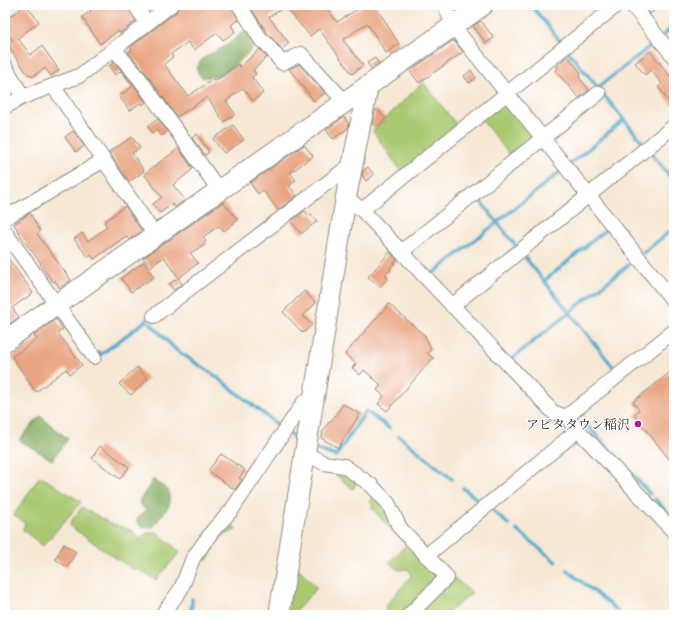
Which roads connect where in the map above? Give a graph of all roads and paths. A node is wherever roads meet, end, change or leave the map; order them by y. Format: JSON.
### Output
{"nodes":[{"id":1,"x":135,"y":5,"type":"edge"},
{"id":2,"x":171,"y":5,"type":"edge"},
{"id":3,"x":239,"y":5,"type":"edge"},
{"id":4,"x":444,"y":5,"type":"edge"},
{"id":5,"x":483,"y":5,"type":"edge"},
{"id":6,"x":617,"y":5,"type":"edge"},
{"id":7,"x":632,"y":5,"type":"edge"},
{"id":8,"x":147,"y":23,"type":"junction"},
{"id":9,"x":453,"y":26,"type":"junction"},
{"id":10,"x":114,"y":49,"type":"junction"},
{"id":11,"x":674,"y":58,"type":"edge"},
{"id":12,"x":5,"y":66,"type":"edge"},
{"id":13,"x":53,"y":86,"type":"junction"},
{"id":14,"x":368,"y":86,"type":"junction"},
{"id":15,"x":599,"y":93,"type":"dead end"},
{"id":16,"x":507,"y":94,"type":"junction"},
{"id":17,"x":23,"y":97,"type":"junction"},
{"id":18,"x":345,"y":102,"type":"junction"},
{"id":19,"x":5,"y":107,"type":"edge"},
{"id":20,"x":674,"y":126,"type":"edge"},
{"id":21,"x":542,"y":138,"type":"junction"},
{"id":22,"x":104,"y":160,"type":"junction"},
{"id":23,"x":353,"y":163,"type":"junction"},
{"id":24,"x":219,"y":190,"type":"junction"},
{"id":25,"x":589,"y":196,"type":"junction"},
{"id":26,"x":346,"y":197,"type":"junction"},
{"id":27,"x":362,"y":210,"type":"junction"},
{"id":28,"x":5,"y":218,"type":"edge"},
{"id":29,"x":5,"y":232,"type":"edge"},
{"id":30,"x":155,"y":235,"type":"junction"},
{"id":31,"x":401,"y":252,"type":"junction"},
{"id":32,"x":674,"y":302,"type":"edge"},
{"id":33,"x":56,"y":305,"type":"junction"},
{"id":34,"x":452,"y":306,"type":"junction"},
{"id":35,"x":154,"y":316,"type":"dead end"},
{"id":36,"x":674,"y":331,"type":"edge"},
{"id":37,"x":5,"y":341,"type":"edge"},
{"id":38,"x":94,"y":357,"type":"dead end"},
{"id":39,"x":314,"y":396,"type":"junction"},
{"id":40,"x":566,"y":417,"type":"junction"},
{"id":41,"x":578,"y":430,"type":"junction"},
{"id":42,"x":304,"y":453,"type":"junction"},
{"id":43,"x":674,"y":532,"type":"edge"},
{"id":44,"x":426,"y":556,"type":"junction"},
{"id":45,"x":162,"y":615,"type":"edge"},
{"id":46,"x":279,"y":615,"type":"edge"},
{"id":47,"x":409,"y":615,"type":"edge"}],
"edges":[{"from":1,"to":8,"type":"street"},
{"from":2,"to":8,"type":"street"},
{"from":3,"to":18,"type":"street"},
{"from":4,"to":9,"type":"street"},
{"from":5,"to":9,"type":"street"},
{"from":6,"to":16,"type":"street"},
{"from":7,"to":11,"type":"street"},
{"from":8,"to":10,"type":"street"},
{"from":9,"to":14,"type":"street"},
{"from":9,"to":16,"type":"street"},
{"from":10,"to":13,"type":"street"},
{"from":10,"to":24,"type":"street"},
{"from":12,"to":17,"type":"street"},
{"from":13,"to":17,"type":"street"},
{"from":13,"to":22,"type":"street"},
{"from":14,"to":18,"type":"street"},
{"from":14,"to":23,"type":"street"},
{"from":15,"to":21,"type":"street"},
{"from":16,"to":21,"type":"street"},
{"from":16,"to":27,"type":"street"},
{"from":17,"to":19,"type":"street"},
{"from":18,"to":24,"type":"street"},
{"from":20,"to":25,"type":"street"},
{"from":21,"to":25,"type":"street"},
{"from":21,"to":31,"type":"street"},
{"from":22,"to":28,"type":"street"},
{"from":22,"to":30,"type":"street"},
{"from":23,"to":26,"type":"street"},
{"from":23,"to":35,"type":"street"},
{"from":24,"to":30,"type":"street"},
{"from":25,"to":32,"type":"street"},
{"from":25,"to":34,"type":"street"},
{"from":26,"to":27,"type":"street"},
{"from":26,"to":39,"type":"street"},
{"from":27,"to":31,"type":"street"},
{"from":29,"to":33,"type":"street"},
{"from":30,"to":33,"type":"street"},
{"from":31,"to":34,"type":"street"},
{"from":33,"to":37,"type":"street"},
{"from":33,"to":38,"type":"street"},
{"from":34,"to":40,"type":"street"},
{"from":36,"to":40,"type":"street"},
{"from":39,"to":42,"type":"street"},
{"from":39,"to":45,"type":"street"},
{"from":40,"to":41,"type":"street"},
{"from":41,"to":43,"type":"street"},
{"from":41,"to":44,"type":"street"},
{"from":42,"to":44,"type":"street"},
{"from":42,"to":46,"type":"street"},
{"from":44,"to":47,"type":"street"}]}
